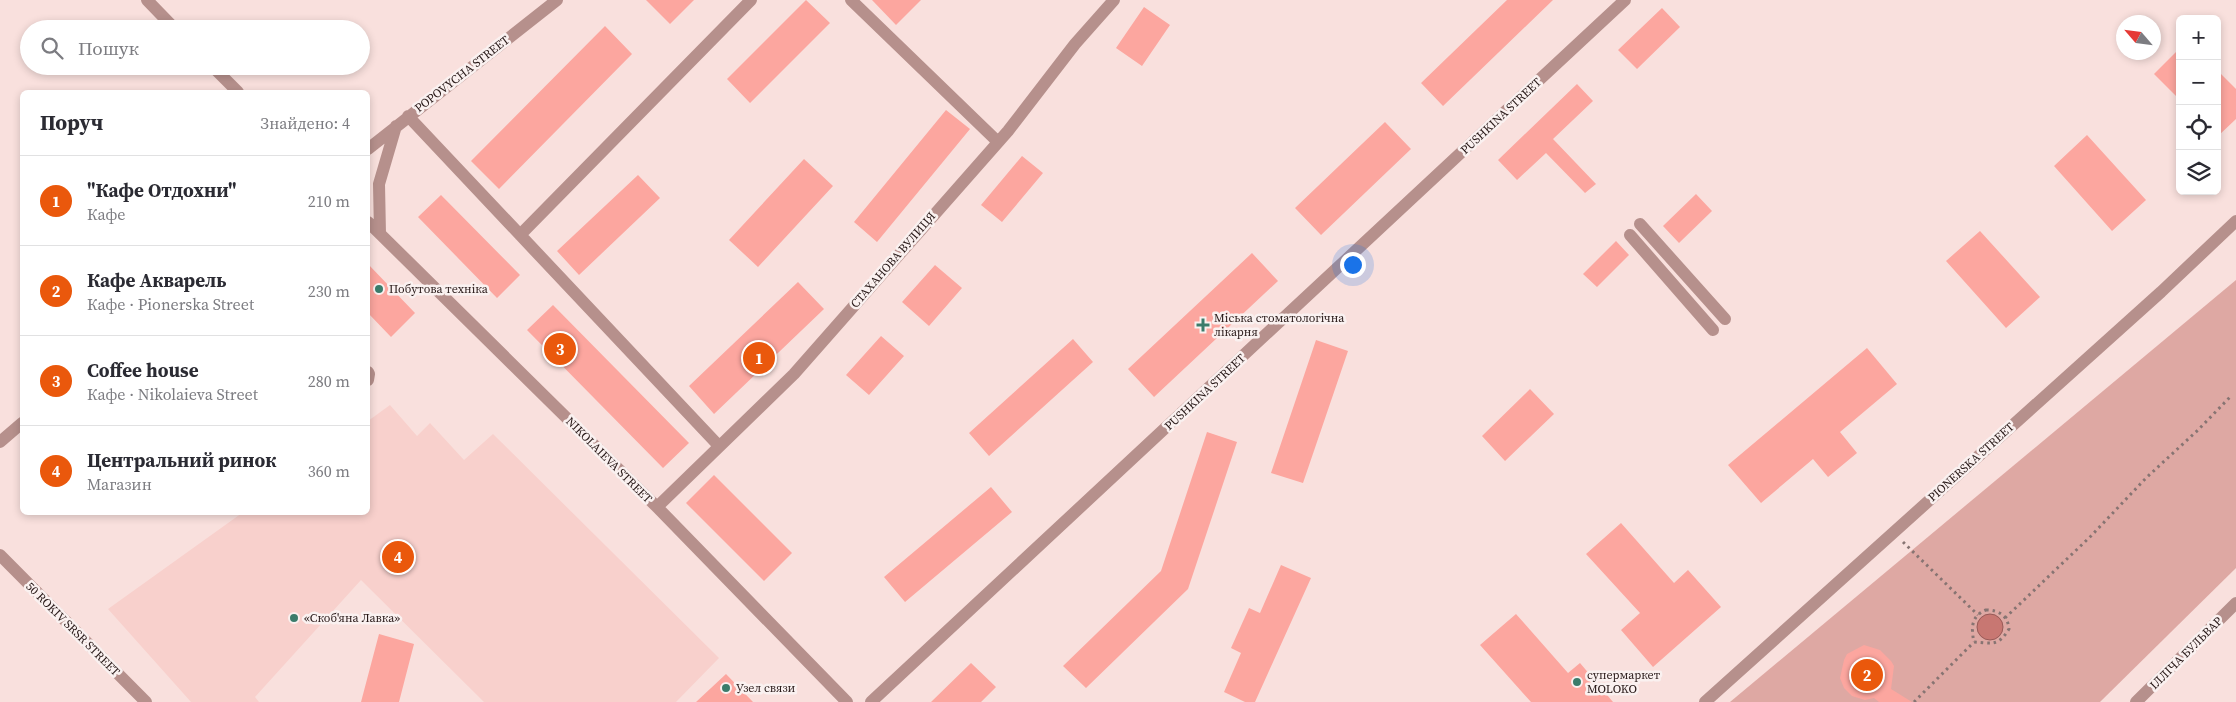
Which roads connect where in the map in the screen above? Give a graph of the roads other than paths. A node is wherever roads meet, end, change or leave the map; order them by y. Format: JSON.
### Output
{"nodes":[{"id":1,"x":147,"y":0,"type":"edge"},
{"id":2,"x":557,"y":0,"type":"edge"},
{"id":3,"x":751,"y":0,"type":"edge"},
{"id":4,"x":851,"y":0,"type":"edge"},
{"id":5,"x":1114,"y":0,"type":"edge"},
{"id":6,"x":1625,"y":0,"type":"edge"},
{"id":7,"x":166,"y":20,"type":"edge"},
{"id":8,"x":221,"y":75,"type":"edge"},
{"id":9,"x":236,"y":90,"type":"edge"},
{"id":10,"x":408,"y":116,"type":"junction"},
{"id":11,"x":396,"y":126,"type":"junction"},
{"id":12,"x":998,"y":142,"type":"junction"},
{"id":13,"x":370,"y":147,"type":"edge"},
{"id":14,"x":2236,"y":221,"type":"edge"},
{"id":15,"x":370,"y":224,"type":"edge"},
{"id":16,"x":1640,"y":224,"type":"dead end"},
{"id":17,"x":380,"y":234,"type":"junction"},
{"id":18,"x":1630,"y":234,"type":"dead end"},
{"id":19,"x":520,"y":235,"type":"junction"},
{"id":20,"x":1725,"y":319,"type":"dead end"},
{"id":21,"x":1714,"y":330,"type":"dead end"},
{"id":22,"x":20,"y":425,"type":"edge"},
{"id":23,"x":0,"y":442,"type":"edge"},
{"id":24,"x":719,"y":446,"type":"junction"},
{"id":25,"x":657,"y":507,"type":"junction"},
{"id":26,"x":0,"y":555,"type":"edge"},
{"id":27,"x":2236,"y":603,"type":"edge"},
{"id":28,"x":146,"y":702,"type":"edge"},
{"id":29,"x":847,"y":702,"type":"edge"},
{"id":30,"x":872,"y":702,"type":"edge"},
{"id":31,"x":1705,"y":702,"type":"edge"},
{"id":32,"x":2136,"y":702,"type":"edge"}],
"edges":[{"from":1,"to":7,"type":"street"},
{"from":2,"to":10,"type":"street","name":"POPOVYCHA STREET"},
{"from":3,"to":19,"type":"street"},
{"from":4,"to":12,"type":"street"},
{"from":5,"to":12,"type":"street","name":"СТАХАНОВА ВУЛИЦЯ"},
{"from":6,"to":30,"type":"street","name":"PUSHKINA STREET"},
{"from":8,"to":9,"type":"street"},
{"from":10,"to":11,"type":"street","name":"POPOVYCHA STREET"},
{"from":10,"to":19,"type":"street"},
{"from":11,"to":13,"type":"street","name":"POPOVYCHA STREET"},
{"from":11,"to":17,"type":"street"},
{"from":12,"to":24,"type":"street","name":"СТАХАНОВА ВУЛИЦЯ"},
{"from":14,"to":31,"type":"street","name":"PIONERSKA STREET"},
{"from":15,"to":17,"type":"street","name":"NIKOLAIEVA STREET"},
{"from":16,"to":20,"type":"street"},
{"from":17,"to":25,"type":"street","name":"NIKOLAIEVA STREET"},
{"from":18,"to":21,"type":"street"},
{"from":19,"to":24,"type":"street"},
{"from":22,"to":23,"type":"street"},
{"from":24,"to":25,"type":"street","name":"СТАХАНОВА ВУЛИЦЯ"},
{"from":25,"to":29,"type":"street","name":"NIKOLAIEVA STREET"},
{"from":26,"to":28,"type":"street","name":"50 ROKIV SRSR STREET"},
{"from":27,"to":32,"type":"street","name":"ІЛЛІЧА БУЛЬВАР"}]}
